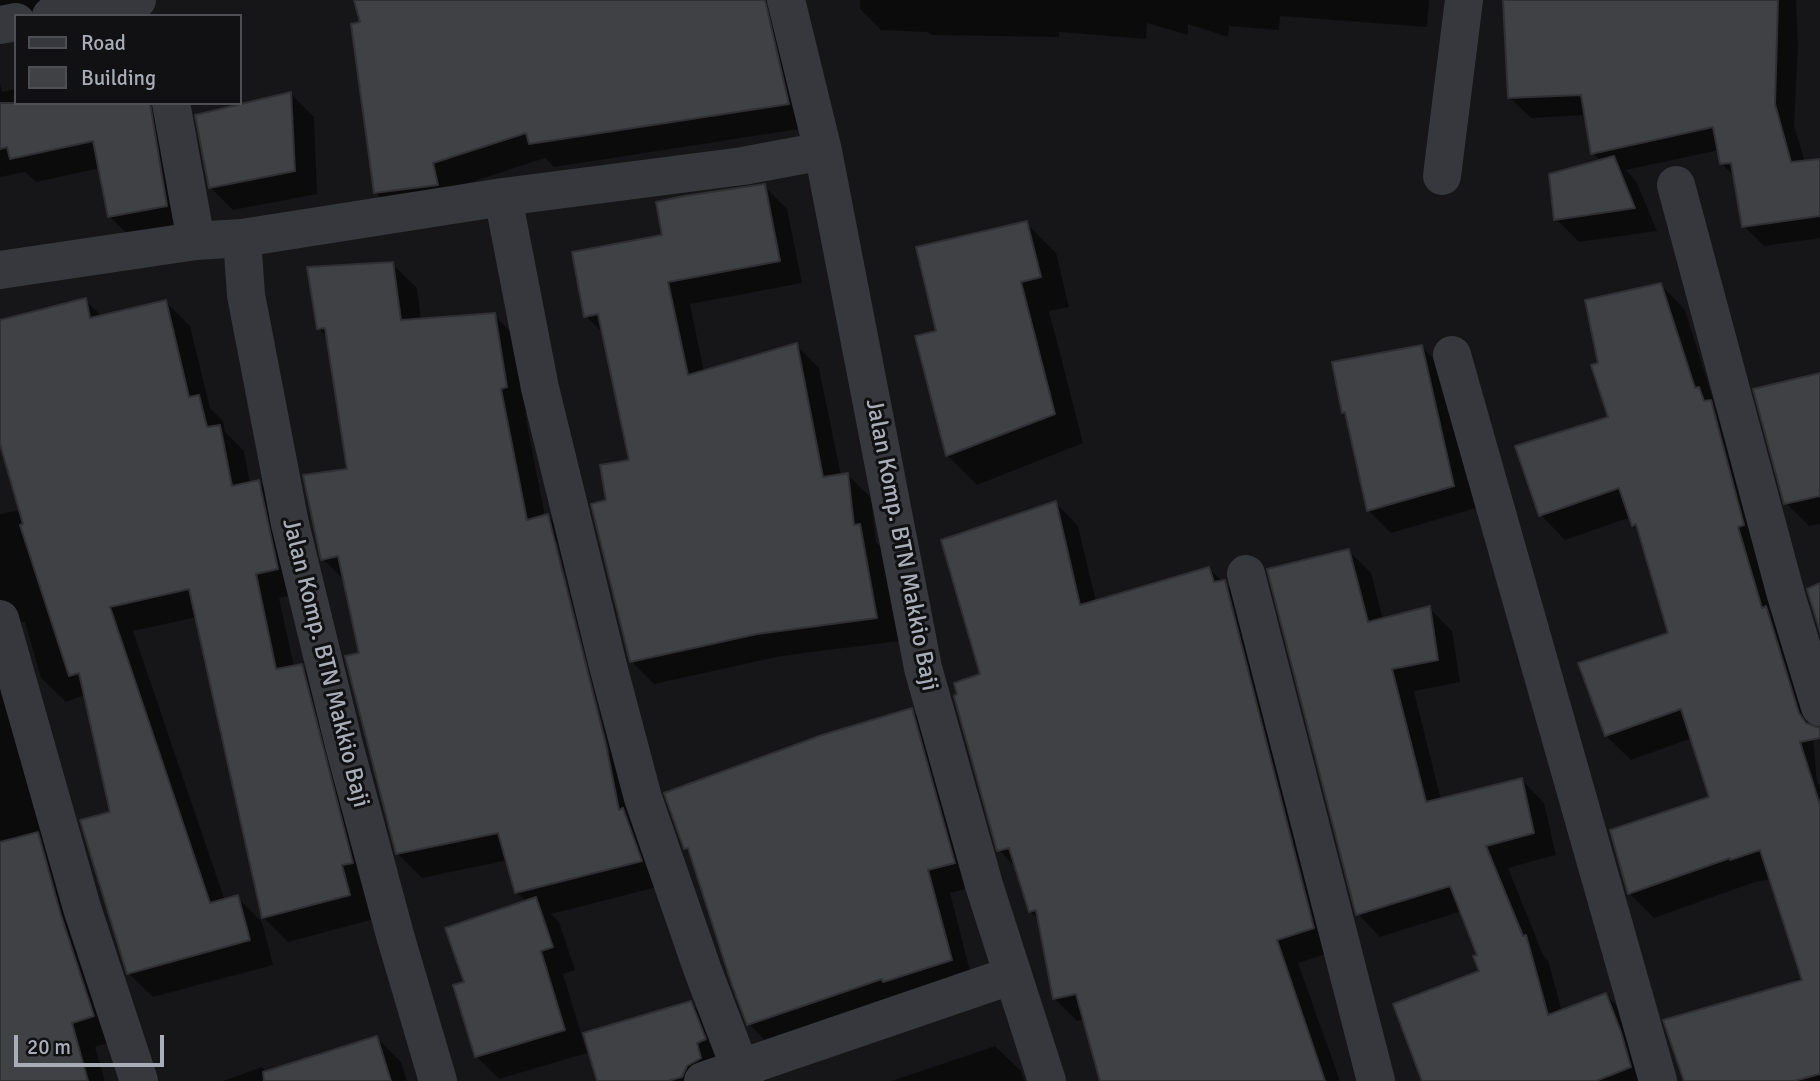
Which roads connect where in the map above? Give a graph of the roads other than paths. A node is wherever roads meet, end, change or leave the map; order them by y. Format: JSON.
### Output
{"nodes":[{"id":1,"x":137,"y":0,"type":"edge"},
{"id":2,"x":786,"y":0,"type":"edge"},
{"id":3,"x":1464,"y":0,"type":"edge"},
{"id":4,"x":62,"y":14,"type":"edge"},
{"id":5,"x":171,"y":105,"type":"edge"},
{"id":6,"x":823,"y":152,"type":"junction"},
{"id":7,"x":1442,"y":176,"type":"dead end"},
{"id":8,"x":1676,"y":185,"type":"dead end"},
{"id":9,"x":503,"y":197,"type":"junction"},
{"id":10,"x":242,"y":238,"type":"junction"},
{"id":11,"x":196,"y":242,"type":"junction"},
{"id":12,"x":0,"y":270,"type":"edge"},
{"id":13,"x":1452,"y":355,"type":"dead end"},
{"id":14,"x":1246,"y":574,"type":"dead end"},
{"id":15,"x":0,"y":619,"type":"edge"},
{"id":16,"x":1820,"y":707,"type":"edge"},
{"id":17,"x":1013,"y":975,"type":"junction"},
{"id":18,"x":743,"y":1075,"type":"edge"},
{"id":19,"x":139,"y":1081,"type":"edge"},
{"id":20,"x":438,"y":1081,"type":"edge"},
{"id":21,"x":703,"y":1081,"type":"edge"},
{"id":22,"x":1047,"y":1081,"type":"edge"},
{"id":23,"x":1376,"y":1081,"type":"edge"},
{"id":24,"x":1658,"y":1081,"type":"edge"}],
"edges":[{"from":1,"to":4,"type":"street"},
{"from":2,"to":6,"type":"street","name":"Jalan Komp. BTN Makkio Baji"},
{"from":3,"to":7,"type":"street"},
{"from":5,"to":11,"type":"street"},
{"from":6,"to":9,"type":"street"},
{"from":6,"to":17,"type":"street","name":"Jalan Komp. BTN Makkio Baji"},
{"from":8,"to":16,"type":"street"},
{"from":9,"to":10,"type":"street"},
{"from":9,"to":18,"type":"street"},
{"from":10,"to":11,"type":"street"},
{"from":10,"to":20,"type":"street","name":"Jalan Komp. BTN Makkio Baji"},
{"from":11,"to":12,"type":"street"},
{"from":13,"to":24,"type":"street"},
{"from":14,"to":23,"type":"street"},
{"from":15,"to":19,"type":"street"},
{"from":17,"to":18,"type":"street"},
{"from":17,"to":22,"type":"street","name":"Jalan Komp. BTN Makkio Baji"},
{"from":18,"to":21,"type":"street"}]}
